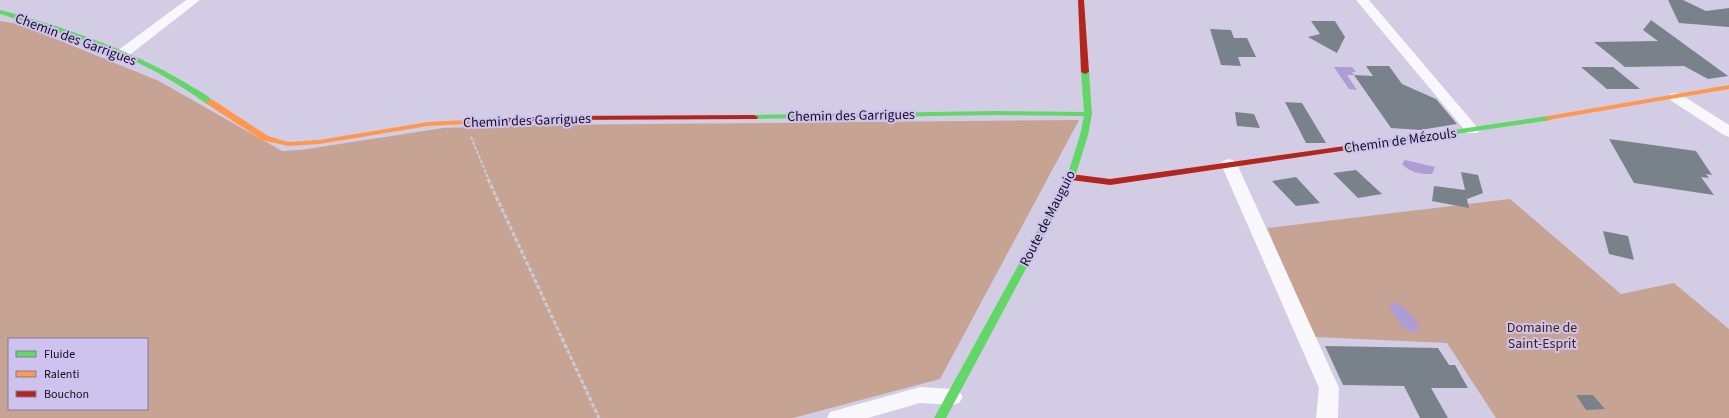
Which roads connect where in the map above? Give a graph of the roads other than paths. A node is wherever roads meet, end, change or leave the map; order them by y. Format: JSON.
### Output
{"nodes":[{"id":1,"x":194,"y":0,"type":"edge"},
{"id":2,"x":1081,"y":0,"type":"edge"},
{"id":3,"x":1362,"y":0,"type":"edge"},
{"id":4,"x":0,"y":12,"type":"edge"},
{"id":5,"x":122,"y":54,"type":"junction"},
{"id":6,"x":1729,"y":87,"type":"edge"},
{"id":7,"x":1675,"y":97,"type":"junction"},
{"id":8,"x":1088,"y":114,"type":"junction"},
{"id":9,"x":1472,"y":130,"type":"junction"},
{"id":10,"x":1729,"y":132,"type":"edge"},
{"id":11,"x":1229,"y":164,"type":"junction"},
{"id":12,"x":1071,"y":176,"type":"junction"},
{"id":13,"x":952,"y":397,"type":"junction"},
{"id":14,"x":838,"y":418,"type":"edge"},
{"id":15,"x":940,"y":418,"type":"edge"},
{"id":16,"x":1327,"y":418,"type":"edge"}],
"edges":[{"from":1,"to":5,"type":"street"},
{"from":2,"to":8,"type":"street","name":"Route de Mauguio"},
{"from":3,"to":9,"type":"street"},
{"from":4,"to":5,"type":"street","name":"Chemin des Garrigues"},
{"from":5,"to":8,"type":"street","name":"Chemin des Garrigues"},
{"from":6,"to":7,"type":"street","name":"Chemin de Mézouls"},
{"from":7,"to":9,"type":"street","name":"Chemin de Mézouls"},
{"from":7,"to":10,"type":"street"},
{"from":8,"to":12,"type":"street","name":"Route de Mauguio"},
{"from":9,"to":11,"type":"street","name":"Chemin de Mézouls"},
{"from":11,"to":12,"type":"street","name":"Chemin de Mézouls"},
{"from":11,"to":16,"type":"street"},
{"from":12,"to":13,"type":"street","name":"Route de Mauguio"},
{"from":13,"to":14,"type":"street"},
{"from":13,"to":15,"type":"street","name":"Route de Mauguio"}]}
